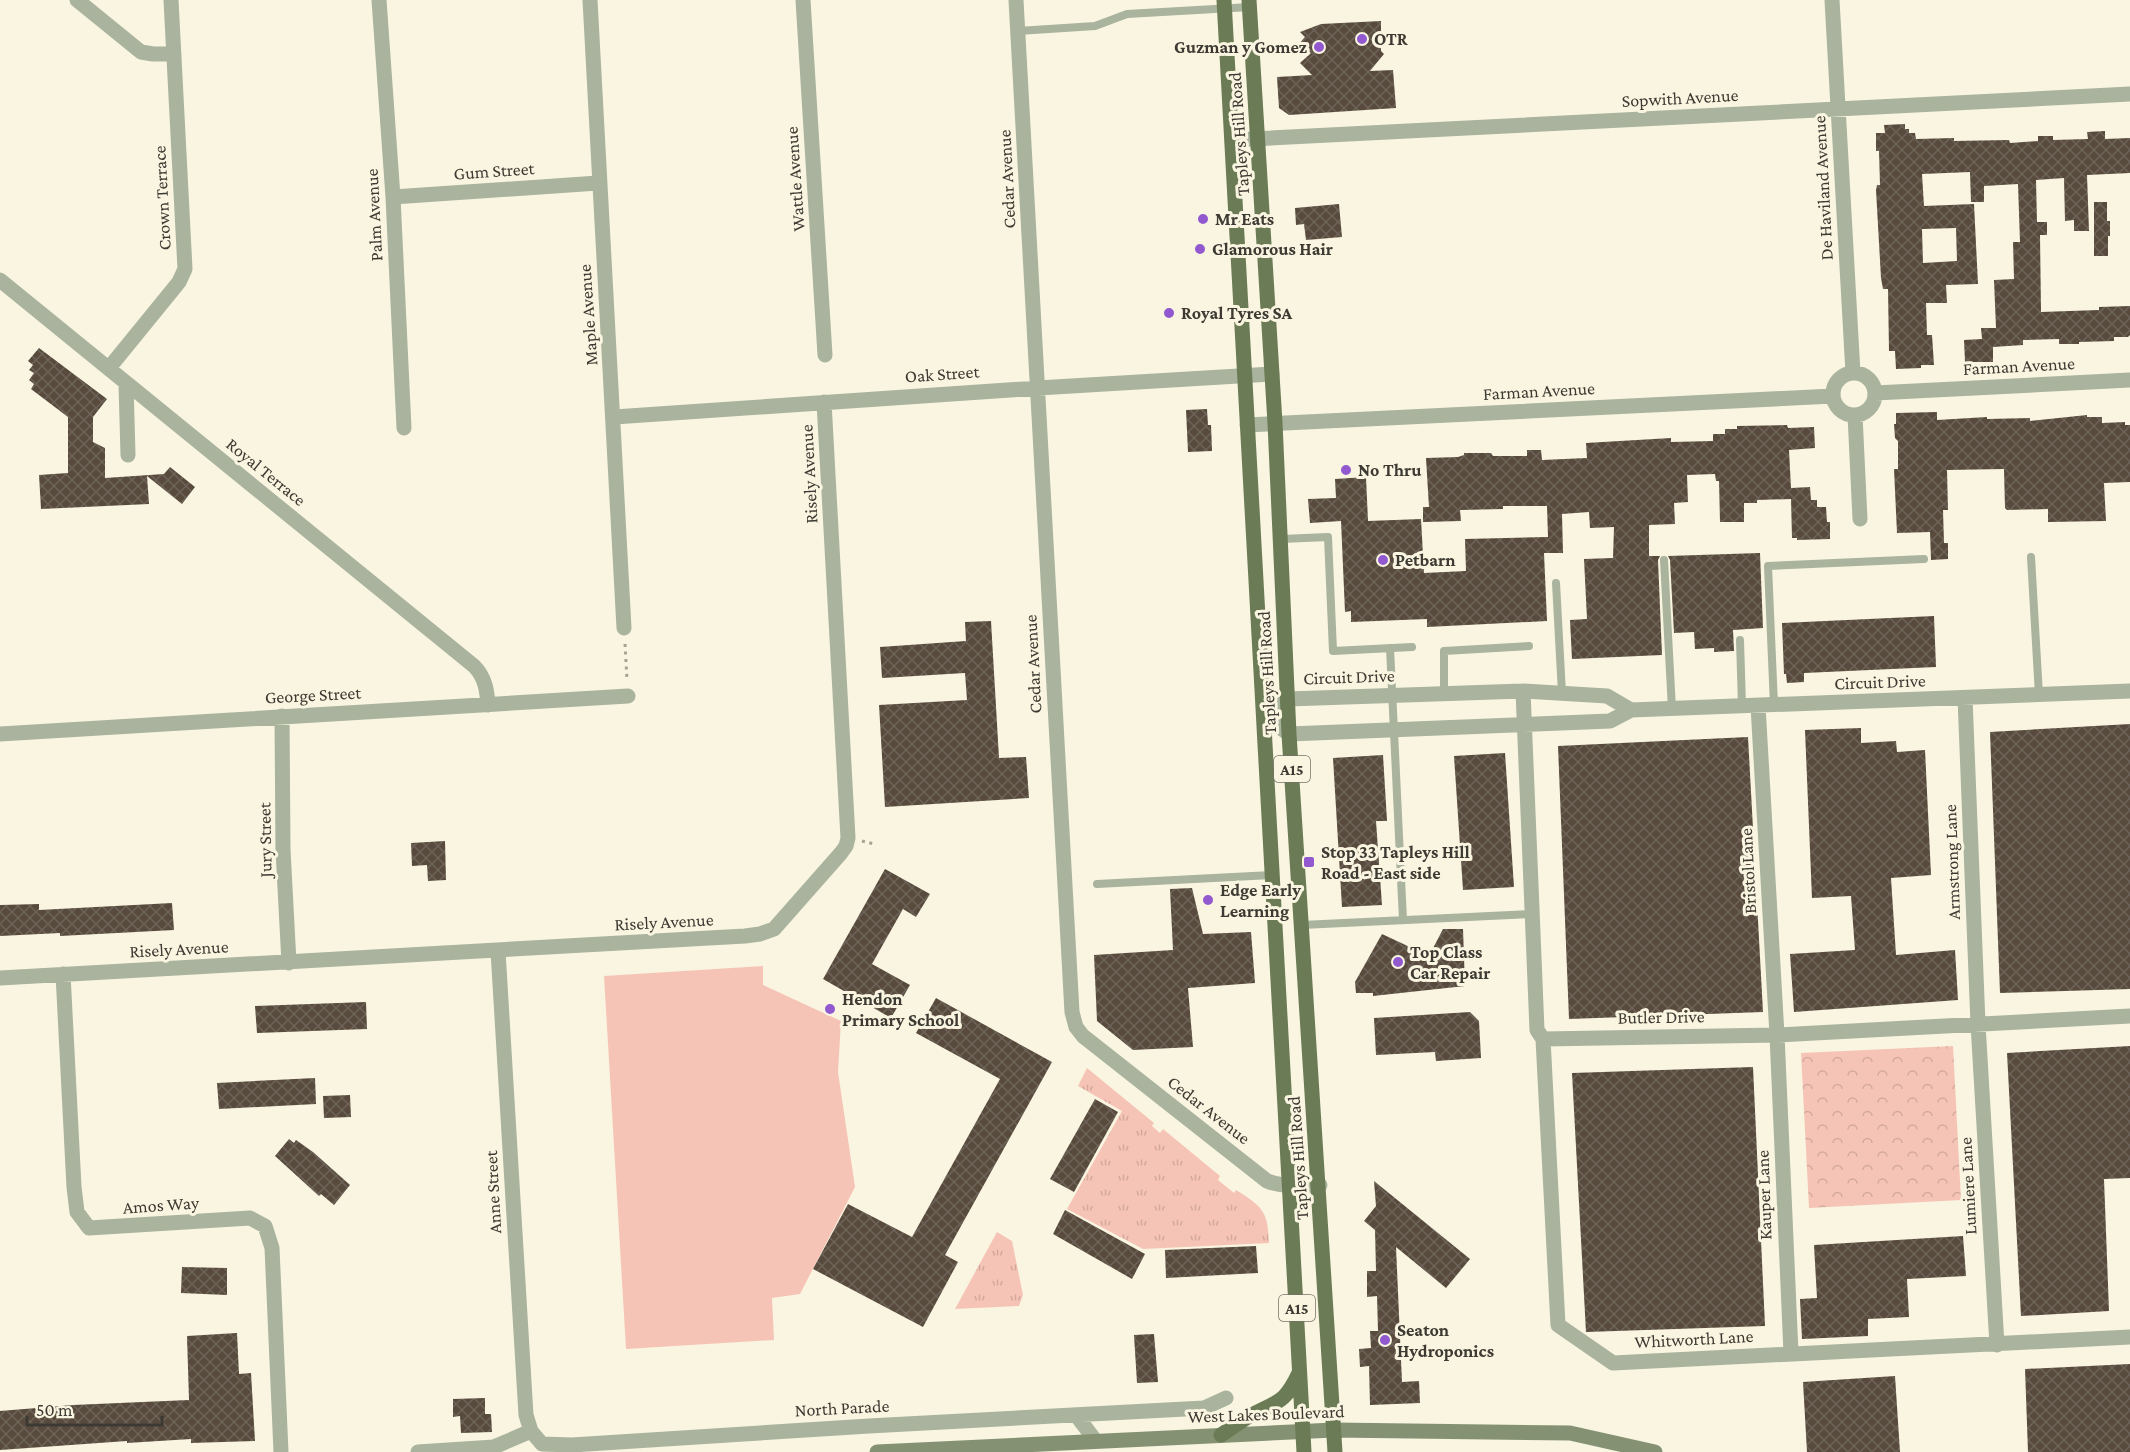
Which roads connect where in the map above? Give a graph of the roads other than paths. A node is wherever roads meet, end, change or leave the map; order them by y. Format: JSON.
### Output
{"nodes":[{"id":1,"x":77,"y":0,"type":"edge"},
{"id":2,"x":171,"y":0,"type":"edge"},
{"id":3,"x":380,"y":0,"type":"edge"},
{"id":4,"x":590,"y":0,"type":"edge"},
{"id":5,"x":803,"y":0,"type":"edge"},
{"id":6,"x":1016,"y":0,"type":"edge"},
{"id":7,"x":1832,"y":0,"type":"edge"},
{"id":8,"x":1250,"y":3,"type":"edge"},
{"id":9,"x":1225,"y":4,"type":"edge"},
{"id":10,"x":1018,"y":31,"type":"junction"},
{"id":11,"x":174,"y":54,"type":"junction"},
{"id":12,"x":2130,"y":94,"type":"edge"},
{"id":13,"x":1838,"y":110,"type":"junction"},
{"id":14,"x":1259,"y":138,"type":"junction"},
{"id":15,"x":1233,"y":140,"type":"junction"},
{"id":16,"x":598,"y":183,"type":"junction"},
{"id":17,"x":393,"y":197,"type":"junction"},
{"id":18,"x":0,"y":280,"type":"edge"},
{"id":19,"x":825,"y":355,"type":"dead end"},
{"id":20,"x":109,"y":368,"type":"junction"},
{"id":21,"x":1272,"y":374,"type":"junction"},
{"id":22,"x":1853,"y":374,"type":"junction"},
{"id":23,"x":1245,"y":375,"type":"junction"},
{"id":24,"x":2130,"y":380,"type":"edge"},
{"id":25,"x":126,"y":384,"type":"junction"},
{"id":26,"x":1038,"y":387,"type":"junction"},
{"id":27,"x":1875,"y":393,"type":"junction"},
{"id":28,"x":1833,"y":396,"type":"junction"},
{"id":29,"x":824,"y":402,"type":"junction"},
{"id":30,"x":1855,"y":415,"type":"junction"},
{"id":31,"x":614,"y":417,"type":"junction"},
{"id":32,"x":1275,"y":423,"type":"junction"},
{"id":33,"x":1247,"y":425,"type":"junction"},
{"id":34,"x":404,"y":428,"type":"dead end"},
{"id":35,"x":128,"y":455,"type":"dead end"},
{"id":36,"x":1860,"y":519,"type":"dead end"},
{"id":37,"x":1281,"y":539,"type":"junction"},
{"id":38,"x":2031,"y":557,"type":"dead end"},
{"id":39,"x":1924,"y":559,"type":"dead end"},
{"id":40,"x":1664,"y":560,"type":"dead end"},
{"id":41,"x":1556,"y":583,"type":"dead end"},
{"id":42,"x":624,"y":628,"type":"road end"},
{"id":43,"x":1740,"y":640,"type":"dead end"},
{"id":44,"x":1529,"y":646,"type":"dead end"},
{"id":45,"x":1412,"y":647,"type":"dead end"},
{"id":46,"x":1390,"y":648,"type":"junction"},
{"id":47,"x":1523,"y":691,"type":"junction"},
{"id":48,"x":2130,"y":692,"type":"edge"},
{"id":49,"x":1444,"y":693,"type":"junction"},
{"id":50,"x":1562,"y":693,"type":"junction"},
{"id":51,"x":1392,"y":695,"type":"junction"},
{"id":52,"x":2038,"y":695,"type":"junction"},
{"id":53,"x":628,"y":696,"type":"road end"},
{"id":54,"x":1965,"y":698,"type":"junction"},
{"id":55,"x":1288,"y":699,"type":"junction"},
{"id":56,"x":488,"y":705,"type":"junction"},
{"id":57,"x":1774,"y":705,"type":"junction"},
{"id":58,"x":1750,"y":706,"type":"junction"},
{"id":59,"x":1672,"y":709,"type":"junction"},
{"id":60,"x":1631,"y":710,"type":"junction"},
{"id":61,"x":282,"y":716,"type":"junction"},
{"id":62,"x":1264,"y":717,"type":"junction"},
{"id":63,"x":1525,"y":724,"type":"junction"},
{"id":64,"x":1393,"y":730,"type":"junction"},
{"id":65,"x":0,"y":734,"type":"edge"},
{"id":66,"x":1289,"y":734,"type":"junction"},
{"id":67,"x":1272,"y":876,"type":"junction"},
{"id":68,"x":1097,"y":884,"type":"dead end"},
{"id":69,"x":1532,"y":914,"type":"junction"},
{"id":70,"x":1403,"y":920,"type":"junction"},
{"id":71,"x":1302,"y":925,"type":"junction"},
{"id":72,"x":498,"y":951,"type":"junction"},
{"id":73,"x":289,"y":963,"type":"junction"},
{"id":74,"x":63,"y":974,"type":"junction"},
{"id":75,"x":0,"y":978,"type":"edge"},
{"id":76,"x":2130,"y":1016,"type":"edge"},
{"id":77,"x":1978,"y":1024,"type":"junction"},
{"id":78,"x":1777,"y":1035,"type":"junction"},
{"id":79,"x":1543,"y":1039,"type":"junction"},
{"id":80,"x":1320,"y":1185,"type":"junction"},
{"id":81,"x":1289,"y":1186,"type":"junction"},
{"id":82,"x":2130,"y":1337,"type":"edge"},
{"id":83,"x":1997,"y":1345,"type":"junction"},
{"id":84,"x":1791,"y":1353,"type":"junction"},
{"id":85,"x":1299,"y":1372,"type":"junction"},
{"id":86,"x":1226,"y":1398,"type":"dead end"},
{"id":87,"x":1076,"y":1415,"type":"junction"},
{"id":88,"x":1334,"y":1430,"type":"junction"},
{"id":89,"x":531,"y":1431,"type":"junction"},
{"id":90,"x":1303,"y":1431,"type":"junction"},
{"id":91,"x":1221,"y":1435,"type":"junction"},
{"id":92,"x":1095,"y":1440,"type":"junction"},
{"id":93,"x":616,"y":1447,"type":"edge"},
{"id":94,"x":282,"y":1452,"type":"edge"},
{"id":95,"x":418,"y":1452,"type":"edge"},
{"id":96,"x":877,"y":1452,"type":"edge"},
{"id":97,"x":1304,"y":1452,"type":"edge"},
{"id":98,"x":1335,"y":1452,"type":"edge"},
{"id":99,"x":1655,"y":1452,"type":"edge"}],
"edges":[{"from":1,"to":11,"type":"street"},
{"from":2,"to":11,"type":"street","name":"Crown Terrace"},
{"from":3,"to":17,"type":"street","name":"Palm Avenue"},
{"from":4,"to":16,"type":"street","name":"Maple Avenue"},
{"from":5,"to":19,"type":"street","name":"Wattle Avenue"},
{"from":6,"to":10,"type":"street","name":"Cedar Avenue"},
{"from":7,"to":13,"type":"street","name":"De Haviland Avenue"},
{"from":8,"to":9,"type":"lane"},
{"from":8,"to":14,"type":"main road","name":"Tapleys Hill Road","number":"A15"},
{"from":9,"to":10,"type":"lane"},
{"from":9,"to":15,"type":"main road","name":"Tapleys Hill Road","number":"A15"},
{"from":10,"to":26,"type":"street","name":"Cedar Avenue"},
{"from":11,"to":20,"type":"street","name":"Crown Terrace"},
{"from":12,"to":13,"type":"street","name":"Sopwith Avenue"},
{"from":13,"to":14,"type":"street","name":"Sopwith Avenue"},
{"from":13,"to":22,"type":"street","name":"De Haviland Avenue"},
{"from":14,"to":15,"type":"street","name":"Sopwith Avenue"},
{"from":14,"to":21,"type":"main road","name":"Tapleys Hill Road","number":"A15"},
{"from":15,"to":23,"type":"main road","name":"Tapleys Hill Road","number":"A15"},
{"from":16,"to":17,"type":"street","name":"Gum Street"},
{"from":16,"to":31,"type":"street","name":"Maple Avenue"},
{"from":17,"to":34,"type":"street","name":"Palm Avenue"},
{"from":18,"to":20,"type":"street","name":"Royal Terrace"},
{"from":20,"to":25,"type":"street","name":"Royal Terrace"},
{"from":21,"to":23,"type":"street","name":"Oak Street"},
{"from":21,"to":32,"type":"main road","name":"Tapleys Hill Road","number":"A15"},
{"from":22,"to":27,"type":"street"},
{"from":22,"to":28,"type":"street"},
{"from":23,"to":26,"type":"street","name":"Oak Street"},
{"from":23,"to":33,"type":"main road","name":"Tapleys Hill Road","number":"A15"},
{"from":24,"to":27,"type":"street","name":"Farman Avenue"},
{"from":25,"to":35,"type":"street"},
{"from":25,"to":56,"type":"street","name":"Royal Terrace"},
{"from":26,"to":29,"type":"street","name":"Oak Street"},
{"from":26,"to":81,"type":"street","name":"Cedar Avenue"},
{"from":27,"to":30,"type":"street"},
{"from":28,"to":30,"type":"street"},
{"from":28,"to":32,"type":"street","name":"Farman Avenue"},
{"from":29,"to":31,"type":"street","name":"Oak Street"},
{"from":29,"to":72,"type":"street","name":"Risely Avenue"},
{"from":30,"to":36,"type":"street"},
{"from":31,"to":42,"type":"street","name":"Maple Avenue"},
{"from":32,"to":33,"type":"street","name":"Farman Avenue"},
{"from":32,"to":37,"type":"main road","name":"Tapleys Hill Road","number":"A15"},
{"from":33,"to":62,"type":"main road","name":"Tapleys Hill Road","number":"A15"},
{"from":37,"to":46,"type":"lane"},
{"from":37,"to":55,"type":"main road","name":"Tapleys Hill Road","number":"A15"},
{"from":38,"to":52,"type":"lane"},
{"from":39,"to":57,"type":"lane"},
{"from":40,"to":59,"type":"lane"},
{"from":41,"to":50,"type":"lane"},
{"from":43,"to":58,"type":"lane"},
{"from":44,"to":49,"type":"lane"},
{"from":45,"to":46,"type":"lane"},
{"from":46,"to":51,"type":"lane"},
{"from":47,"to":49,"type":"street","name":"Circuit Drive"},
{"from":47,"to":50,"type":"street","name":"Circuit Drive"},
{"from":47,"to":63,"type":"street"},
{"from":48,"to":52,"type":"street","name":"Circuit Drive"},
{"from":49,"to":51,"type":"street","name":"Circuit Drive"},
{"from":50,"to":60,"type":"street","name":"Circuit Drive"},
{"from":51,"to":55,"type":"street","name":"Circuit Drive"},
{"from":51,"to":64,"type":"lane"},
{"from":52,"to":54,"type":"street","name":"Circuit Drive"},
{"from":53,"to":56,"type":"street","name":"George Street"},
{"from":54,"to":57,"type":"street","name":"Circuit Drive"},
{"from":54,"to":77,"type":"street","name":"Armstrong Lane"},
{"from":55,"to":62,"type":"street","name":"Circuit Drive"},
{"from":55,"to":66,"type":"main road","name":"Tapleys Hill Road","number":"A15"},
{"from":56,"to":61,"type":"street","name":"George Street"},
{"from":57,"to":58,"type":"street","name":"Circuit Drive"},
{"from":58,"to":59,"type":"street","name":"Circuit Drive"},
{"from":58,"to":78,"type":"street","name":"Bristol Lane"},
{"from":59,"to":60,"type":"street","name":"Circuit Drive"},
{"from":60,"to":63,"type":"street","name":"Circuit Drive"},
{"from":61,"to":65,"type":"street","name":"George Street"},
{"from":61,"to":73,"type":"street","name":"Jury Street"},
{"from":62,"to":66,"type":"street"},
{"from":62,"to":67,"type":"main road","name":"Tapleys Hill Road","number":"A15"},
{"from":63,"to":64,"type":"street","name":"Circuit Drive"},
{"from":63,"to":69,"type":"street"},
{"from":64,"to":66,"type":"street","name":"Circuit Drive"},
{"from":64,"to":70,"type":"lane"},
{"from":66,"to":71,"type":"main road","name":"Tapleys Hill Road","number":"A15"},
{"from":67,"to":68,"type":"lane"},
{"from":67,"to":81,"type":"main road","name":"Tapleys Hill Road","number":"A15"},
{"from":69,"to":70,"type":"lane"},
{"from":69,"to":79,"type":"street"},
{"from":70,"to":71,"type":"lane"},
{"from":71,"to":80,"type":"main road","name":"Tapleys Hill Road","number":"A15"},
{"from":72,"to":73,"type":"street","name":"Risely Avenue"},
{"from":72,"to":89,"type":"street","name":"Anne Street"},
{"from":73,"to":74,"type":"street","name":"Risely Avenue"},
{"from":74,"to":75,"type":"street","name":"Risely Avenue"},
{"from":74,"to":94,"type":"street","name":"Amos Way"},
{"from":76,"to":77,"type":"street","name":"Butler Drive"},
{"from":77,"to":78,"type":"street","name":"Butler Drive"},
{"from":77,"to":83,"type":"street","name":"Lumiere Lane"},
{"from":78,"to":79,"type":"street","name":"Butler Drive"},
{"from":78,"to":84,"type":"street","name":"Kauper Lane"},
{"from":79,"to":84,"type":"street","name":"Whitworth Lane"},
{"from":80,"to":81,"type":"street","name":"Cedar Avenue"},
{"from":80,"to":88,"type":"main road","name":"Tapleys Hill Road","number":"A15"},
{"from":81,"to":85,"type":"main road","name":"Tapleys Hill Road","number":"A15"},
{"from":82,"to":83,"type":"street","name":"Whitworth Lane"},
{"from":83,"to":84,"type":"street","name":"Whitworth Lane"},
{"from":85,"to":90,"type":"main road","name":"Tapleys Hill Road","number":"A15"},
{"from":85,"to":91,"type":"main road"},
{"from":86,"to":87,"type":"street","name":"North Parade"},
{"from":87,"to":92,"type":"street"},
{"from":87,"to":93,"type":"street","name":"North Parade"},
{"from":88,"to":90,"type":"main road","name":"West Lakes Boulevard"},
{"from":88,"to":98,"type":"main road","name":"Tapleys Hill Road","number":"A15"},
{"from":88,"to":99,"type":"main road","name":"West Lakes Boulevard"},
{"from":89,"to":93,"type":"street","name":"North Parade"},
{"from":89,"to":95,"type":"street"},
{"from":90,"to":91,"type":"main road","name":"West Lakes Boulevard"},
{"from":90,"to":97,"type":"main road","name":"Tapleys Hill Road","number":"A15"},
{"from":91,"to":92,"type":"main road","name":"West Lakes Boulevard"},
{"from":92,"to":96,"type":"main road","name":"West Lakes Boulevard"}]}
